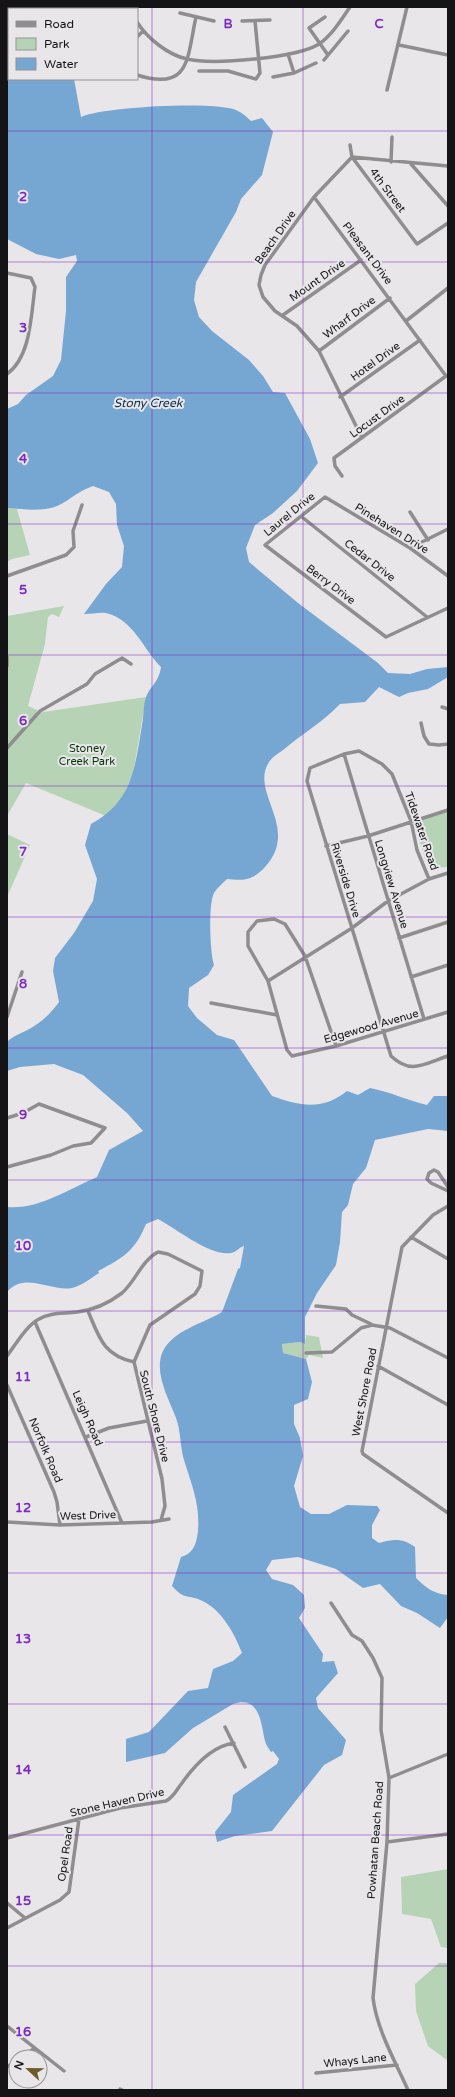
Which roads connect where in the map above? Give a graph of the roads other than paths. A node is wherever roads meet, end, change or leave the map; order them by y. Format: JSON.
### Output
{"nodes":[{"id":1,"x":350,"y":7,"type":"edge"},
{"id":2,"x":407,"y":7,"type":"edge"},
{"id":3,"x":180,"y":13,"type":"dead end"},
{"id":4,"x":196,"y":17,"type":"junction"},
{"id":5,"x":325,"y":17,"type":"dead end"},
{"id":6,"x":270,"y":20,"type":"dead end"},
{"id":7,"x":214,"y":21,"type":"dead end"},
{"id":8,"x":242,"y":21,"type":"dead end"},
{"id":9,"x":255,"y":21,"type":"junction"},
{"id":10,"x":138,"y":24,"type":"edge"},
{"id":11,"x":143,"y":31,"type":"junction"},
{"id":12,"x":348,"y":31,"type":"dead end"},
{"id":13,"x":138,"y":36,"type":"edge"},
{"id":14,"x":319,"y":44,"type":"junction"},
{"id":15,"x":399,"y":45,"type":"junction"},
{"id":16,"x":288,"y":54,"type":"junction"},
{"id":17,"x":328,"y":55,"type":"junction"},
{"id":18,"x":448,"y":55,"type":"edge"},
{"id":19,"x":258,"y":58,"type":"junction"},
{"id":20,"x":187,"y":59,"type":"junction"},
{"id":21,"x":324,"y":60,"type":"dead end"},
{"id":22,"x":316,"y":63,"type":"dead end"},
{"id":23,"x":200,"y":71,"type":"dead end"},
{"id":24,"x":294,"y":74,"type":"junction"},
{"id":25,"x":138,"y":75,"type":"edge"},
{"id":26,"x":273,"y":77,"type":"dead end"},
{"id":27,"x":387,"y":90,"type":"dead end"},
{"id":28,"x":392,"y":137,"type":"dead end"},
{"id":29,"x":350,"y":145,"type":"dead end"},
{"id":30,"x":352,"y":157,"type":"junction"},
{"id":31,"x":391,"y":162,"type":"junction"},
{"id":32,"x":411,"y":164,"type":"junction"},
{"id":33,"x":448,"y":166,"type":"edge"},
{"id":34,"x":314,"y":197,"type":"junction"},
{"id":35,"x":448,"y":206,"type":"edge"},
{"id":36,"x":448,"y":224,"type":"edge"},
{"id":37,"x":361,"y":260,"type":"junction"},
{"id":38,"x":7,"y":274,"type":"edge"},
{"id":39,"x":448,"y":288,"type":"edge"},
{"id":40,"x":390,"y":298,"type":"junction"},
{"id":41,"x":283,"y":315,"type":"junction"},
{"id":42,"x":406,"y":321,"type":"junction"},
{"id":43,"x":420,"y":340,"type":"junction"},
{"id":44,"x":319,"y":351,"type":"junction"},
{"id":45,"x":7,"y":374,"type":"edge"},
{"id":46,"x":446,"y":376,"type":"joint"},
{"id":47,"x":340,"y":397,"type":"junction"},
{"id":48,"x":362,"y":438,"type":"junction"},
{"id":49,"x":342,"y":476,"type":"dead end"},
{"id":50,"x":325,"y":497,"type":"joint"},
{"id":51,"x":82,"y":505,"type":"dead end"},
{"id":52,"x":410,"y":512,"type":"dead end"},
{"id":53,"x":302,"y":517,"type":"junction"},
{"id":54,"x":448,"y":529,"type":"edge"},
{"id":55,"x":428,"y":540,"type":"junction"},
{"id":56,"x":265,"y":545,"type":"joint"},
{"id":57,"x":410,"y":548,"type":"junction"},
{"id":58,"x":7,"y":576,"type":"edge"},
{"id":59,"x":448,"y":576,"type":"edge"},
{"id":60,"x":448,"y":608,"type":"edge"},
{"id":61,"x":428,"y":617,"type":"junction"},
{"id":62,"x":7,"y":657,"type":"edge"},
{"id":63,"x":131,"y":664,"type":"dead end"},
{"id":64,"x":7,"y":666,"type":"edge"},
{"id":65,"x":442,"y":708,"type":"dead end"},
{"id":66,"x":448,"y":709,"type":"edge"},
{"id":67,"x":421,"y":723,"type":"dead end"},
{"id":68,"x":448,"y":744,"type":"edge"},
{"id":69,"x":7,"y":748,"type":"edge"},
{"id":70,"x":344,"y":754,"type":"junction"},
{"id":71,"x":448,"y":810,"type":"edge"},
{"id":72,"x":411,"y":821,"type":"junction"},
{"id":73,"x":368,"y":836,"type":"junction"},
{"id":74,"x":326,"y":846,"type":"junction"},
{"id":75,"x":448,"y":873,"type":"edge"},
{"id":76,"x":429,"y":879,"type":"junction"},
{"id":77,"x":388,"y":901,"type":"junction"},
{"id":78,"x":448,"y":922,"type":"edge"},
{"id":79,"x":352,"y":928,"type":"junction"},
{"id":80,"x":399,"y":938,"type":"junction"},
{"id":81,"x":305,"y":956,"type":"junction"},
{"id":82,"x":448,"y":965,"type":"edge"},
{"id":83,"x":22,"y":972,"type":"dead end"},
{"id":84,"x":411,"y":977,"type":"junction"},
{"id":85,"x":268,"y":981,"type":"junction"},
{"id":86,"x":210,"y":1003,"type":"dead end"},
{"id":87,"x":448,"y":1012,"type":"edge"},
{"id":88,"x":277,"y":1015,"type":"junction"},
{"id":89,"x":7,"y":1017,"type":"edge"},
{"id":90,"x":424,"y":1019,"type":"junction"},
{"id":91,"x":384,"y":1032,"type":"junction"},
{"id":92,"x":336,"y":1046,"type":"junction"},
{"id":93,"x":448,"y":1056,"type":"edge"},
{"id":94,"x":7,"y":1118,"type":"edge"},
{"id":95,"x":7,"y":1167,"type":"edge"},
{"id":96,"x":448,"y":1186,"type":"edge"},
{"id":97,"x":448,"y":1191,"type":"edge"},
{"id":98,"x":448,"y":1206,"type":"edge"},
{"id":99,"x":411,"y":1237,"type":"junction"},
{"id":100,"x":448,"y":1259,"type":"edge"},
{"id":101,"x":316,"y":1306,"type":"dead end"},
{"id":102,"x":88,"y":1311,"type":"junction"},
{"id":103,"x":34,"y":1322,"type":"junction"},
{"id":104,"x":372,"y":1325,"type":"junction"},
{"id":105,"x":386,"y":1326,"type":"junction"},
{"id":106,"x":306,"y":1353,"type":"dead end"},
{"id":107,"x":7,"y":1356,"type":"edge"},
{"id":108,"x":448,"y":1358,"type":"edge"},
{"id":109,"x":134,"y":1362,"type":"junction"},
{"id":110,"x":378,"y":1366,"type":"junction"},
{"id":111,"x":7,"y":1385,"type":"edge"},
{"id":112,"x":448,"y":1405,"type":"edge"},
{"id":113,"x":147,"y":1422,"type":"junction"},
{"id":114,"x":86,"y":1437,"type":"junction"},
{"id":115,"x":448,"y":1513,"type":"edge"},
{"id":116,"x":169,"y":1519,"type":"dead end"},
{"id":117,"x":161,"y":1520,"type":"junction"},
{"id":118,"x":7,"y":1522,"type":"edge"},
{"id":119,"x":122,"y":1523,"type":"junction"},
{"id":120,"x":60,"y":1525,"type":"junction"},
{"id":121,"x":331,"y":1603,"type":"dead end"},
{"id":122,"x":225,"y":1727,"type":"dead end"},
{"id":123,"x":234,"y":1743,"type":"junction"},
{"id":124,"x":448,"y":1754,"type":"edge"},
{"id":125,"x":245,"y":1767,"type":"dead end"},
{"id":126,"x":389,"y":1778,"type":"junction"},
{"id":127,"x":79,"y":1819,"type":"junction"},
{"id":128,"x":448,"y":1834,"type":"edge"},
{"id":129,"x":7,"y":1838,"type":"edge"},
{"id":130,"x":386,"y":1842,"type":"junction"},
{"id":131,"x":7,"y":1904,"type":"edge"},
{"id":132,"x":25,"y":1918,"type":"junction"},
{"id":133,"x":7,"y":1928,"type":"edge"},
{"id":134,"x":7,"y":2026,"type":"edge"},
{"id":135,"x":35,"y":2048,"type":"joint"},
{"id":136,"x":397,"y":2064,"type":"junction"},
{"id":137,"x":64,"y":2071,"type":"dead end"},
{"id":138,"x":316,"y":2073,"type":"dead end"},
{"id":139,"x":408,"y":2090,"type":"edge"}],
"edges":[{"from":1,"to":14,"type":"street"},
{"from":2,"to":15,"type":"street"},
{"from":3,"to":4,"type":"street"},
{"from":4,"to":7,"type":"street"},
{"from":4,"to":20,"type":"street"},
{"from":5,"to":14,"type":"street"},
{"from":6,"to":9,"type":"street"},
{"from":8,"to":9,"type":"street"},
{"from":9,"to":19,"type":"street"},
{"from":10,"to":11,"type":"street"},
{"from":11,"to":13,"type":"street"},
{"from":11,"to":20,"type":"street"},
{"from":12,"to":17,"type":"street"},
{"from":14,"to":16,"type":"street"},
{"from":14,"to":17,"type":"street"},
{"from":15,"to":18,"type":"street"},
{"from":15,"to":27,"type":"street"},
{"from":16,"to":19,"type":"street"},
{"from":16,"to":24,"type":"street"},
{"from":17,"to":21,"type":"street"},
{"from":19,"to":20,"type":"street"},
{"from":19,"to":23,"type":"street"},
{"from":20,"to":25,"type":"street"},
{"from":22,"to":24,"type":"street"},
{"from":24,"to":26,"type":"street"},
{"from":28,"to":31,"type":"street"},
{"from":29,"to":30,"type":"street","name":"4th Street"},
{"from":30,"to":31,"type":"street"},
{"from":30,"to":34,"type":"street","name":"Beach Drive"},
{"from":30,"to":36,"type":"street","name":"4th Street"},
{"from":31,"to":32,"type":"street"},
{"from":32,"to":33,"type":"street"},
{"from":32,"to":35,"type":"street"},
{"from":34,"to":37,"type":"street","name":"Pleasant Drive"},
{"from":34,"to":41,"type":"street","name":"Beach Drive"},
{"from":37,"to":40,"type":"street","name":"Pleasant Drive"},
{"from":37,"to":41,"type":"street","name":"Mount Drive"},
{"from":38,"to":45,"type":"street"},
{"from":39,"to":42,"type":"street"},
{"from":40,"to":42,"type":"street","name":"Pleasant Drive"},
{"from":40,"to":44,"type":"street","name":"Wharf Drive"},
{"from":41,"to":44,"type":"street","name":"Beach Drive"},
{"from":42,"to":43,"type":"street","name":"Pleasant Drive"},
{"from":43,"to":46,"type":"street","name":"Pleasant Drive"},
{"from":43,"to":47,"type":"street","name":"Hotel Drive"},
{"from":44,"to":47,"type":"street","name":"Beach Drive"},
{"from":46,"to":48,"type":"street","name":"Locust Drive"},
{"from":47,"to":48,"type":"street","name":"Beach Drive"},
{"from":48,"to":49,"type":"street","name":"Locust Drive"},
{"from":50,"to":53,"type":"street","name":"Laurel Drive"},
{"from":50,"to":57,"type":"street","name":"Pinehaven Drive"},
{"from":51,"to":58,"type":"street"},
{"from":52,"to":55,"type":"street"},
{"from":53,"to":56,"type":"street","name":"Laurel Drive"},
{"from":53,"to":61,"type":"street","name":"Cedar Drive"},
{"from":54,"to":55,"type":"street"},
{"from":55,"to":57,"type":"street"},
{"from":56,"to":61,"type":"street","name":"Berry Drive"},
{"from":57,"to":59,"type":"street","name":"Pinehaven Drive"},
{"from":60,"to":61,"type":"street"},
{"from":62,"to":64,"type":"street"},
{"from":63,"to":69,"type":"street"},
{"from":65,"to":66,"type":"street"},
{"from":67,"to":68,"type":"street"},
{"from":70,"to":72,"type":"street","name":"Tidewater Road"},
{"from":70,"to":73,"type":"street","name":"Longview Avenue"},
{"from":70,"to":74,"type":"street","name":"Riverside Drive"},
{"from":71,"to":72,"type":"street"},
{"from":72,"to":73,"type":"street"},
{"from":72,"to":76,"type":"street","name":"Tidewater Road"},
{"from":73,"to":74,"type":"street"},
{"from":73,"to":77,"type":"street","name":"Longview Avenue"},
{"from":74,"to":79,"type":"street","name":"Riverside Drive"},
{"from":75,"to":76,"type":"street"},
{"from":76,"to":77,"type":"street"},
{"from":77,"to":79,"type":"street"},
{"from":77,"to":80,"type":"street","name":"Longview Avenue"},
{"from":78,"to":80,"type":"street"},
{"from":79,"to":81,"type":"street"},
{"from":79,"to":91,"type":"street","name":"Riverside Drive"},
{"from":80,"to":84,"type":"street","name":"Longview Avenue"},
{"from":81,"to":85,"type":"street"},
{"from":81,"to":85,"type":"street"},
{"from":81,"to":92,"type":"street"},
{"from":82,"to":84,"type":"street"},
{"from":83,"to":89,"type":"street"},
{"from":84,"to":90,"type":"street","name":"Longview Avenue"},
{"from":85,"to":88,"type":"street"},
{"from":86,"to":88,"type":"street"},
{"from":87,"to":90,"type":"street","name":"Edgewood Avenue"},
{"from":88,"to":92,"type":"street","name":"Edgewood Avenue"},
{"from":90,"to":91,"type":"street","name":"Edgewood Avenue"},
{"from":91,"to":92,"type":"street","name":"Edgewood Avenue"},
{"from":91,"to":93,"type":"street","name":"Riverside Drive"},
{"from":94,"to":95,"type":"street"},
{"from":96,"to":97,"type":"street"},
{"from":98,"to":99,"type":"street","name":"West Shore Road"},
{"from":99,"to":100,"type":"street"},
{"from":99,"to":105,"type":"street","name":"West Shore Road"},
{"from":101,"to":104,"type":"street"},
{"from":102,"to":103,"type":"street"},
{"from":102,"to":109,"type":"street"},
{"from":102,"to":109,"type":"street","name":"South Shore Drive"},
{"from":103,"to":107,"type":"street"},
{"from":103,"to":114,"type":"street","name":"Leigh Road"},
{"from":104,"to":105,"type":"street"},
{"from":104,"to":106,"type":"street"},
{"from":105,"to":108,"type":"street"},
{"from":105,"to":110,"type":"street","name":"West Shore Road"},
{"from":109,"to":113,"type":"street","name":"South Shore Drive"},
{"from":110,"to":112,"type":"street"},
{"from":110,"to":115,"type":"street","name":"West Shore Road"},
{"from":111,"to":120,"type":"street","name":"Norfolk Road"},
{"from":113,"to":114,"type":"street"},
{"from":113,"to":117,"type":"street","name":"South Shore Drive"},
{"from":114,"to":119,"type":"street","name":"Leigh Road"},
{"from":116,"to":117,"type":"street","name":"West Drive"},
{"from":117,"to":119,"type":"street","name":"West Drive"},
{"from":118,"to":120,"type":"street","name":"West Drive"},
{"from":119,"to":120,"type":"street","name":"West Drive"},
{"from":121,"to":126,"type":"street","name":"Powhatan Beach Road"},
{"from":122,"to":123,"type":"street"},
{"from":123,"to":125,"type":"street"},
{"from":123,"to":127,"type":"street","name":"Stone Haven Drive"},
{"from":124,"to":126,"type":"street"},
{"from":126,"to":130,"type":"street","name":"Powhatan Beach Road"},
{"from":127,"to":129,"type":"street","name":"Stone Haven Drive"},
{"from":127,"to":132,"type":"street","name":"Opel Road"},
{"from":128,"to":130,"type":"street"},
{"from":130,"to":136,"type":"street","name":"Powhatan Beach Road"},
{"from":131,"to":132,"type":"street"},
{"from":132,"to":133,"type":"street","name":"Opel Road"},
{"from":134,"to":135,"type":"street"},
{"from":135,"to":137,"type":"street"},
{"from":136,"to":138,"type":"street","name":"Whays Lane"},
{"from":136,"to":139,"type":"street","name":"Powhatan Beach Road"}]}
